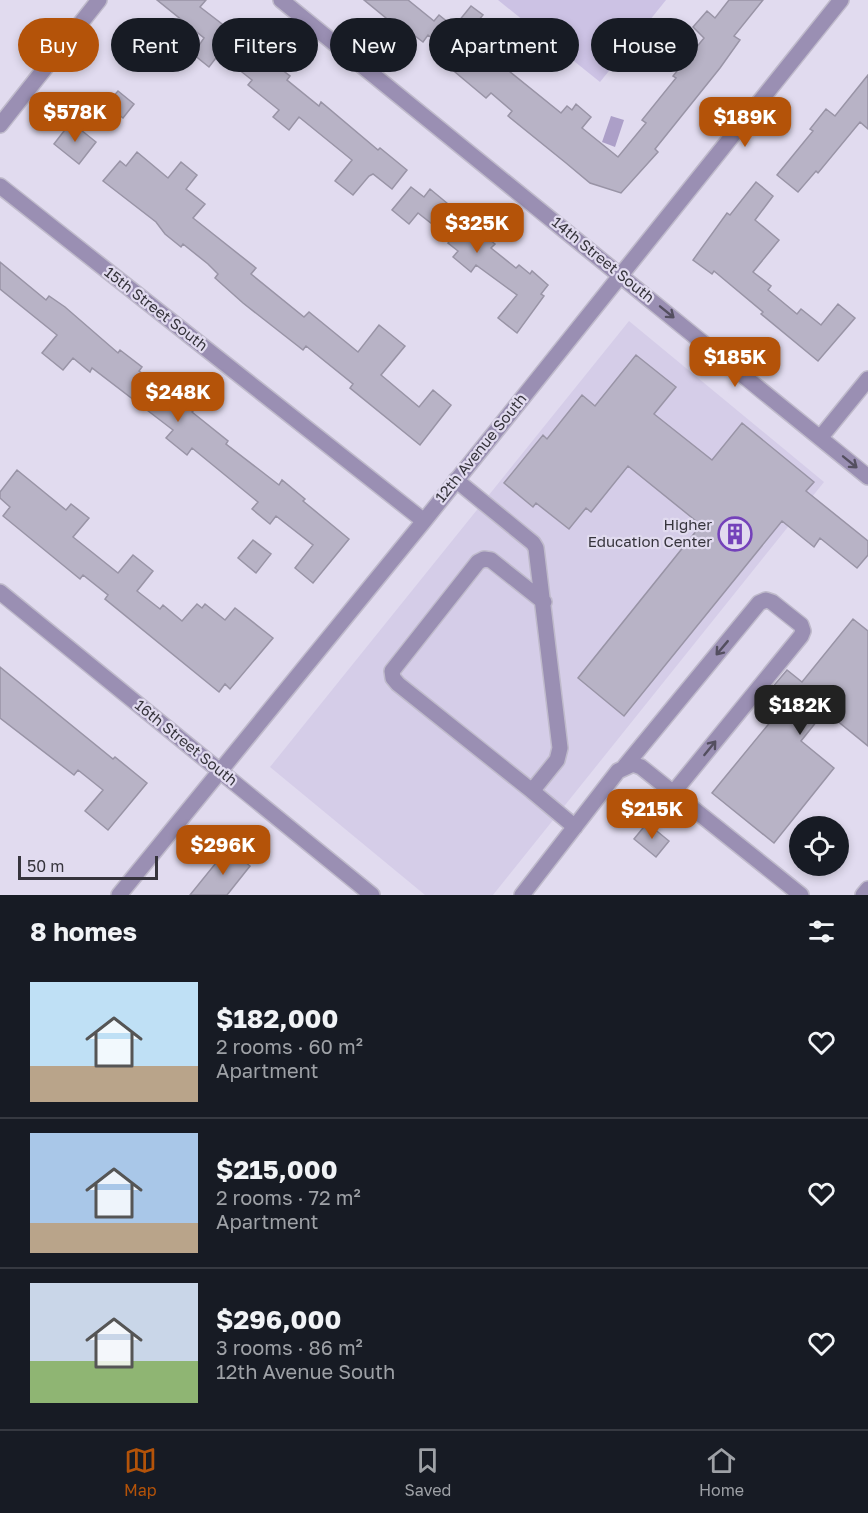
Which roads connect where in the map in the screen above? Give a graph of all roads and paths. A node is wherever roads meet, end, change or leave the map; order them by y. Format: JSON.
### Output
{"nodes":[{"id":1,"x":99,"y":0,"type":"edge"},
{"id":2,"x":280,"y":0,"type":"edge"},
{"id":3,"x":841,"y":0,"type":"edge"},
{"id":4,"x":0,"y":125,"type":"edge"},
{"id":5,"x":0,"y":186,"type":"edge"},
{"id":6,"x":622,"y":275,"type":"junction"},
{"id":7,"x":868,"y":379,"type":"edge"},
{"id":8,"x":820,"y":438,"type":"junction"},
{"id":9,"x":868,"y":477,"type":"edge"},
{"id":10,"x":456,"y":480,"type":"junction"},
{"id":11,"x":424,"y":521,"type":"junction"},
{"id":12,"x":0,"y":592,"type":"edge"},
{"id":13,"x":544,"y":602,"type":"junction"},
{"id":14,"x":625,"y":766,"type":"junction"},
{"id":15,"x":219,"y":770,"type":"junction"},
{"id":16,"x":532,"y":791,"type":"junction"},
{"id":17,"x":673,"y":793,"type":"junction"},
{"id":18,"x":574,"y":827,"type":"junction"},
{"id":19,"x":868,"y":889,"type":"edge"},
{"id":20,"x":119,"y":895,"type":"edge"},
{"id":21,"x":372,"y":895,"type":"edge"},
{"id":22,"x":522,"y":895,"type":"edge"},
{"id":23,"x":801,"y":895,"type":"edge"},
{"id":24,"x":863,"y":895,"type":"edge"}],
"edges":[{"from":1,"to":4,"type":"street"},
{"from":2,"to":6,"type":"street","name":"14th Street South"},
{"from":3,"to":6,"type":"street","name":"12th Avenue South"},
{"from":5,"to":11,"type":"street","name":"15th Street South"},
{"from":6,"to":8,"type":"street","name":"14th Street South","one_way":true},
{"from":6,"to":10,"type":"street","name":"12th Avenue South"},
{"from":7,"to":8,"type":"street"},
{"from":8,"to":9,"type":"street","name":"14th Street South","one_way":true},
{"from":10,"to":11,"type":"street","name":"12th Avenue South"},
{"from":10,"to":13,"type":"street"},
{"from":11,"to":15,"type":"street","name":"12th Avenue South"},
{"from":12,"to":15,"type":"street","name":"16th Street South"},
{"from":13,"to":16,"type":"street"},
{"from":13,"to":16,"type":"street"},
{"from":14,"to":17,"type":"street"},
{"from":17,"to":14,"type":"street","one_way":true},
{"from":14,"to":18,"type":"street"},
{"from":15,"to":20,"type":"street","name":"12th Avenue South"},
{"from":15,"to":21,"type":"street","name":"16th Street South"},
{"from":16,"to":18,"type":"street"},
{"from":17,"to":23,"type":"street"},
{"from":18,"to":22,"type":"street"},
{"from":19,"to":24,"type":"street"}]}
